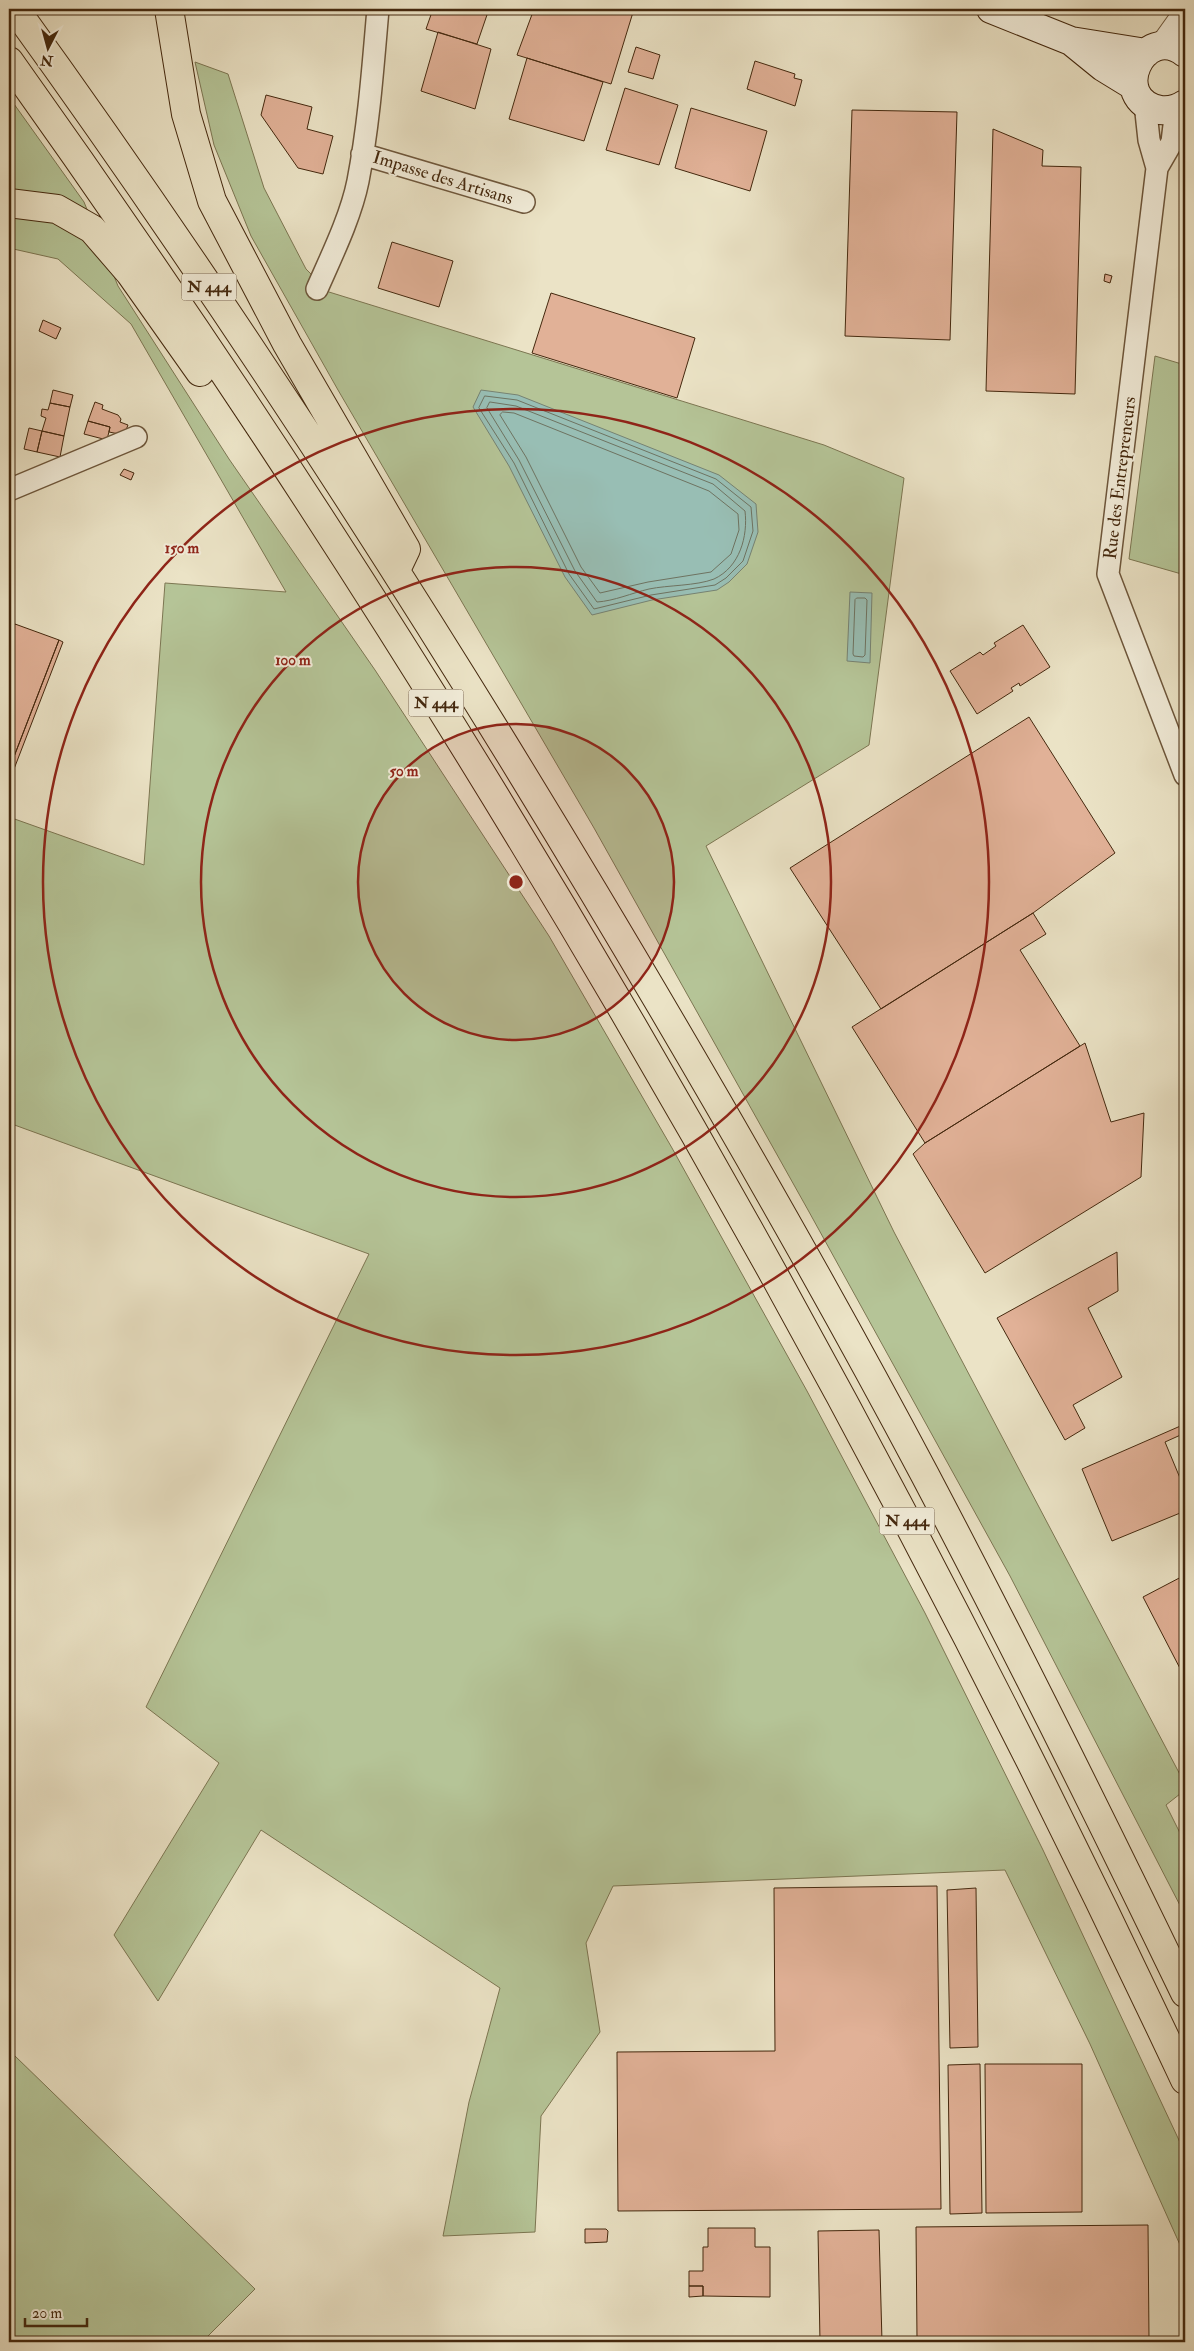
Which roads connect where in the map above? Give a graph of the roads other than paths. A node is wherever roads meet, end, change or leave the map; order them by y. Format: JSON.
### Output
{"nodes":[{"id":1,"x":15,"y":9,"type":"edge"},
{"id":2,"x":169,"y":9,"type":"edge"},
{"id":3,"x":378,"y":9,"type":"edge"},
{"id":4,"x":991,"y":9,"type":"edge"},
{"id":5,"x":1185,"y":17,"type":"edge"},
{"id":6,"x":1071,"y":41,"type":"junction"},
{"id":7,"x":1165,"y":50,"type":"edge"},
{"id":8,"x":9,"y":61,"type":"edge"},
{"id":9,"x":1139,"y":94,"type":"junction"},
{"id":10,"x":1182,"y":106,"type":"edge"},
{"id":11,"x":362,"y":154,"type":"junction"},
{"id":12,"x":1157,"y":168,"type":"junction"},
{"id":13,"x":9,"y":202,"type":"edge"},
{"id":14,"x":524,"y":202,"type":"dead end"},
{"id":15,"x":318,"y":289,"type":"dead end"},
{"id":16,"x":263,"y":434,"type":"junction"},
{"id":17,"x":136,"y":437,"type":"dead end"},
{"id":18,"x":9,"y":490,"type":"edge"},
{"id":19,"x":396,"y":570,"type":"junction"},
{"id":20,"x":1185,"y":775,"type":"edge"},
{"id":21,"x":1185,"y":1993,"type":"edge"},
{"id":22,"x":1185,"y":2080,"type":"edge"}],
"edges":[{"from":1,"to":19,"type":"highway","number":"N 444"},
{"from":2,"to":19,"type":"highway"},
{"from":3,"to":11,"type":"street","name":"Impasse des Artisans"},
{"from":4,"to":6,"type":"main road"},
{"from":5,"to":7,"type":"main road"},
{"from":6,"to":7,"type":"main road"},
{"from":6,"to":9,"type":"main road"},
{"from":7,"to":9,"type":"main road"},
{"from":8,"to":16,"type":"highway","number":"N 444"},
{"from":9,"to":10,"type":"main road"},
{"from":9,"to":12,"type":"street","name":"Rue des Entrepreneurs"},
{"from":10,"to":12,"type":"street","name":"Rue des Entrepreneurs"},
{"from":11,"to":14,"type":"street","name":"Impasse des Artisans"},
{"from":11,"to":15,"type":"street","name":"Impasse des Artisans"},
{"from":12,"to":20,"type":"street","name":"Rue des Entrepreneurs"},
{"from":13,"to":16,"type":"highway"},
{"from":16,"to":22,"type":"highway","number":"N 444"},
{"from":17,"to":18,"type":"street"},
{"from":19,"to":21,"type":"highway","number":"N 444"}]}
